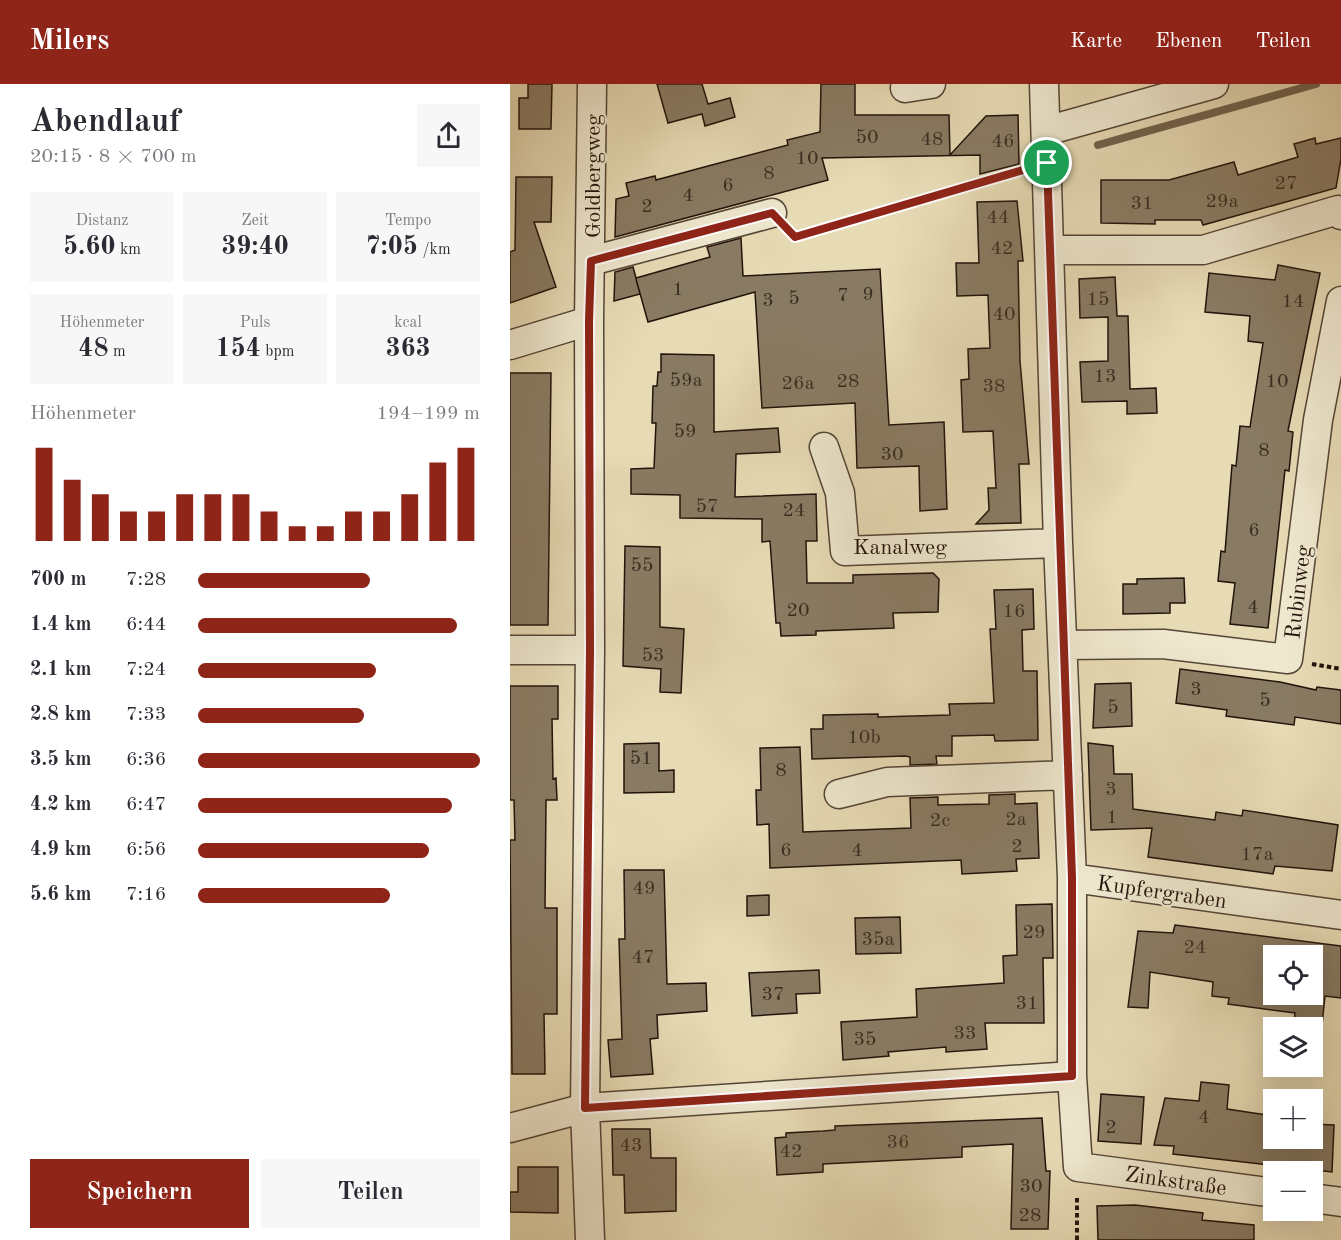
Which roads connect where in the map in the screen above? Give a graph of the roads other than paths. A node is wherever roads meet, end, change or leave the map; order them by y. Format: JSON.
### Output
{"nodes":[{"id":1,"x":592,"y":84,"type":"edge"},
{"id":2,"x":1044,"y":84,"type":"edge"},
{"id":3,"x":1214,"y":84,"type":"edge"},
{"id":4,"x":1046,"y":131,"type":"junction"},
{"id":5,"x":1340,"y":212,"type":"edge"},
{"id":6,"x":772,"y":213,"type":"road end"},
{"id":7,"x":1049,"y":250,"type":"junction"},
{"id":8,"x":591,"y":261,"type":"junction"},
{"id":9,"x":1341,"y":301,"type":"edge"},
{"id":10,"x":589,"y":321,"type":"junction"},
{"id":11,"x":510,"y":345,"type":"edge"},
{"id":12,"x":824,"y":447,"type":"dead end"},
{"id":13,"x":1058,"y":543,"type":"junction"},
{"id":14,"x":1063,"y":645,"type":"junction"},
{"id":15,"x":510,"y":650,"type":"edge"},
{"id":16,"x":590,"y":650,"type":"junction"},
{"id":17,"x":1068,"y":775,"type":"junction"},
{"id":18,"x":839,"y":794,"type":"dead end"},
{"id":19,"x":1072,"y":878,"type":"junction"},
{"id":20,"x":1341,"y":915,"type":"edge"},
{"id":21,"x":1072,"y":1076,"type":"junction"},
{"id":22,"x":585,"y":1108,"type":"junction"},
{"id":23,"x":510,"y":1128,"type":"edge"},
{"id":24,"x":1078,"y":1167,"type":"joint"},
{"id":25,"x":1263,"y":1192,"type":"edge"},
{"id":26,"x":1323,"y":1200,"type":"edge"},
{"id":27,"x":1341,"y":1202,"type":"edge"},
{"id":28,"x":590,"y":1240,"type":"edge"}],
"edges":[{"from":1,"to":8,"type":"street","name":"Goldbergweg"},
{"from":2,"to":4,"type":"street"},
{"from":3,"to":4,"type":"street"},
{"from":4,"to":7,"type":"street"},
{"from":5,"to":7,"type":"street"},
{"from":6,"to":8,"type":"street"},
{"from":7,"to":13,"type":"street"},
{"from":8,"to":10,"type":"street","name":"Goldbergweg"},
{"from":9,"to":14,"type":"street","name":"Rubinweg"},
{"from":10,"to":11,"type":"street"},
{"from":10,"to":16,"type":"street","name":"Goldbergweg"},
{"from":12,"to":13,"type":"street","name":"Kanalweg"},
{"from":13,"to":14,"type":"street"},
{"from":14,"to":17,"type":"street"},
{"from":15,"to":16,"type":"street"},
{"from":16,"to":22,"type":"street","name":"Goldbergweg"},
{"from":17,"to":18,"type":"street"},
{"from":17,"to":19,"type":"street"},
{"from":19,"to":20,"type":"street","name":"Kupfergraben"},
{"from":19,"to":21,"type":"street","name":"Kupfergraben"},
{"from":21,"to":22,"type":"street"},
{"from":21,"to":24,"type":"street","name":"Kupfergraben"},
{"from":22,"to":23,"type":"street"},
{"from":22,"to":28,"type":"street","name":"Goldbergweg"},
{"from":24,"to":25,"type":"street","name":"Zinkstraße"},
{"from":26,"to":27,"type":"street"}]}
